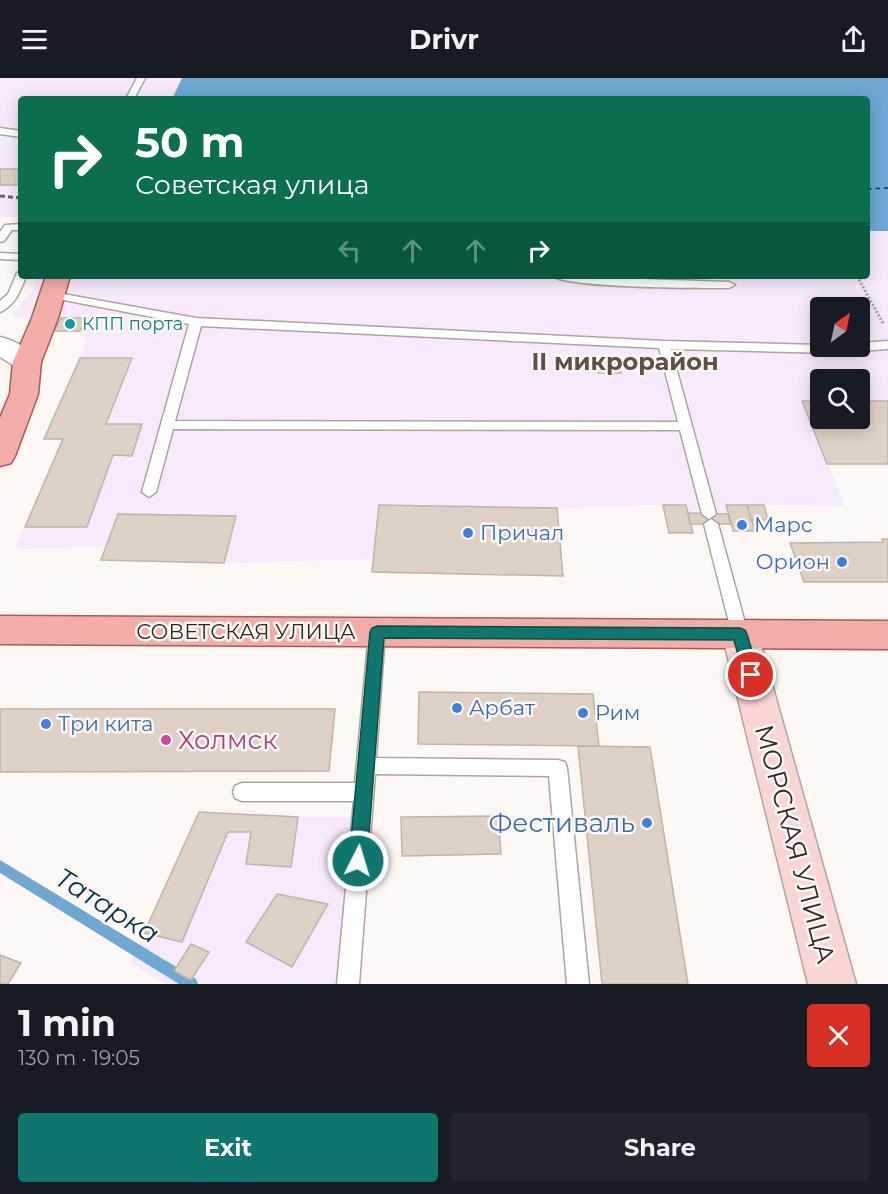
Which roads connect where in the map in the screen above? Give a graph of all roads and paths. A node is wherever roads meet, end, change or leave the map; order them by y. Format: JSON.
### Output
{"nodes":[{"id":1,"x":141,"y":78,"type":"edge"},
{"id":2,"x":132,"y":96,"type":"edge"},
{"id":3,"x":0,"y":131,"type":"edge"},
{"id":4,"x":18,"y":134,"type":"edge"},
{"id":5,"x":18,"y":227,"type":"edge"},
{"id":6,"x":0,"y":238,"type":"edge"},
{"id":7,"x":0,"y":256,"type":"edge"},
{"id":8,"x":18,"y":257,"type":"edge"},
{"id":9,"x":19,"y":279,"type":"edge"},
{"id":10,"x":581,"y":279,"type":"edge"},
{"id":11,"x":859,"y":279,"type":"edge"},
{"id":12,"x":729,"y":285,"type":"dead end"},
{"id":13,"x":55,"y":286,"type":"edge"},
{"id":14,"x":0,"y":308,"type":"edge"},
{"id":15,"x":196,"y":322,"type":"junction"},
{"id":16,"x":888,"y":333,"type":"edge"},
{"id":17,"x":0,"y":345,"type":"edge"},
{"id":18,"x":664,"y":345,"type":"junction"},
{"id":19,"x":888,"y":345,"type":"edge"},
{"id":20,"x":27,"y":362,"type":"junction"},
{"id":21,"x":168,"y":425,"type":"junction"},
{"id":22,"x":685,"y":426,"type":"junction"},
{"id":23,"x":0,"y":456,"type":"edge"},
{"id":24,"x":149,"y":492,"type":"dead end"},
{"id":25,"x":0,"y":630,"type":"edge"},
{"id":26,"x":377,"y":632,"type":"junction"},
{"id":27,"x":740,"y":634,"type":"junction"},
{"id":28,"x":888,"y":635,"type":"edge"},
{"id":29,"x":366,"y":766,"type":"junction"},
{"id":30,"x":242,"y":792,"type":"dead end"},
{"id":31,"x":364,"y":792,"type":"junction"},
{"id":32,"x":348,"y":984,"type":"edge"},
{"id":33,"x":578,"y":984,"type":"edge"},
{"id":34,"x":832,"y":984,"type":"edge"}],
"edges":[{"from":1,"to":2,"type":"lane"},
{"from":3,"to":4,"type":"lane"},
{"from":5,"to":6,"type":"lane"},
{"from":7,"to":8,"type":"lane"},
{"from":9,"to":14,"type":"lane"},
{"from":10,"to":12,"type":"lane"},
{"from":11,"to":16,"type":"path"},
{"from":13,"to":15,"type":"lane"},
{"from":13,"to":20,"type":"main road"},
{"from":15,"to":18,"type":"lane"},
{"from":15,"to":21,"type":"lane"},
{"from":17,"to":20,"type":"street"},
{"from":18,"to":19,"type":"lane"},
{"from":18,"to":22,"type":"lane"},
{"from":20,"to":23,"type":"main road"},
{"from":21,"to":22,"type":"lane"},
{"from":21,"to":24,"type":"lane"},
{"from":22,"to":27,"type":"lane"},
{"from":25,"to":26,"type":"main road","name":"СОВЕТСКАЯ УЛИЦА"},
{"from":26,"to":27,"type":"main road","name":"СОВЕТСКАЯ УЛИЦА"},
{"from":26,"to":29,"type":"lane"},
{"from":27,"to":28,"type":"main road","name":"СОВЕТСКАЯ УЛИЦА"},
{"from":27,"to":34,"type":"main road","name":"МОРСКАЯ УЛИЦА"},
{"from":29,"to":31,"type":"lane"},
{"from":29,"to":33,"type":"lane"},
{"from":30,"to":31,"type":"lane"},
{"from":31,"to":32,"type":"lane"}]}
